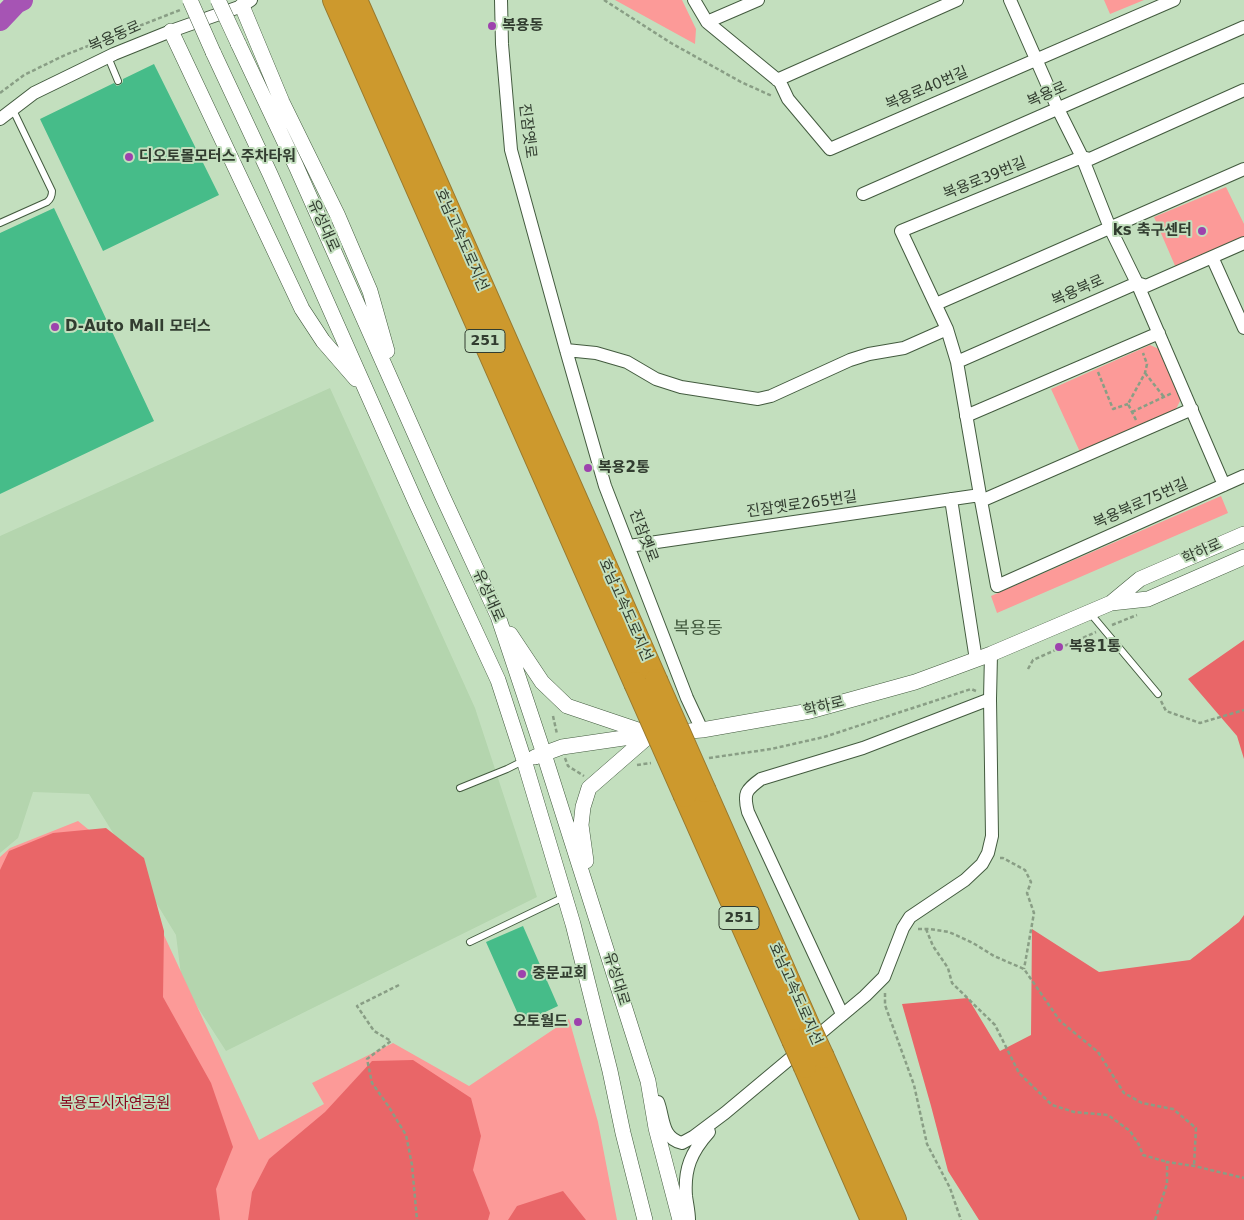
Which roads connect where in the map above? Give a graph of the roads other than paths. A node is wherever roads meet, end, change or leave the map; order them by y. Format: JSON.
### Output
{"nodes":[{"id":1,"x":218,"y":0,"type":"edge"},
{"id":2,"x":334,"y":0,"type":"edge"},
{"id":3,"x":356,"y":0,"type":"edge"},
{"id":4,"x":501,"y":0,"type":"edge"},
{"id":5,"x":694,"y":0,"type":"edge"},
{"id":6,"x":758,"y":0,"type":"edge"},
{"id":7,"x":957,"y":0,"type":"edge"},
{"id":8,"x":1010,"y":0,"type":"edge"},
{"id":9,"x":1174,"y":0,"type":"edge"},
{"id":10,"x":246,"y":3,"type":"edge"},
{"id":11,"x":187,"y":4,"type":"edge"},
{"id":12,"x":707,"y":22,"type":"junction"},
{"id":13,"x":1244,"y":27,"type":"edge"},
{"id":14,"x":171,"y":31,"type":"junction"},
{"id":15,"x":108,"y":58,"type":"junction"},
{"id":16,"x":1036,"y":60,"type":"junction"},
{"id":17,"x":777,"y":80,"type":"junction"},
{"id":18,"x":118,"y":81,"type":"dead end"},
{"id":19,"x":1244,"y":90,"type":"edge"},
{"id":20,"x":1058,"y":108,"type":"junction"},
{"id":21,"x":13,"y":110,"type":"junction"},
{"id":22,"x":0,"y":119,"type":"edge"},
{"id":23,"x":1082,"y":156,"type":"junction"},
{"id":24,"x":1244,"y":169,"type":"edge"},
{"id":25,"x":863,"y":194,"type":"dead end"},
{"id":26,"x":0,"y":223,"type":"edge"},
{"id":27,"x":1110,"y":228,"type":"junction"},
{"id":28,"x":1244,"y":243,"type":"edge"},
{"id":29,"x":1212,"y":257,"type":"junction"},
{"id":30,"x":1137,"y":283,"type":"junction"},
{"id":31,"x":936,"y":304,"type":"junction"},
{"id":32,"x":1244,"y":328,"type":"edge"},
{"id":33,"x":947,"y":329,"type":"junction"},
{"id":34,"x":1159,"y":333,"type":"junction"},
{"id":35,"x":566,"y":350,"type":"junction"},
{"id":36,"x":957,"y":362,"type":"junction"},
{"id":37,"x":366,"y":390,"type":"junction"},
{"id":38,"x":402,"y":403,"type":"junction"},
{"id":39,"x":1192,"y":409,"type":"junction"},
{"id":40,"x":966,"y":416,"type":"junction"},
{"id":41,"x":1244,"y":476,"type":"edge"},
{"id":42,"x":1224,"y":485,"type":"junction"},
{"id":43,"x":980,"y":498,"type":"junction"},
{"id":44,"x":951,"y":500,"type":"junction"},
{"id":45,"x":1244,"y":534,"type":"edge"},
{"id":46,"x":629,"y":546,"type":"junction"},
{"id":47,"x":1244,"y":557,"type":"edge"},
{"id":48,"x":1111,"y":603,"type":"junction"},
{"id":49,"x":1089,"y":612,"type":"junction"},
{"id":50,"x":498,"y":616,"type":"junction"},
{"id":51,"x":984,"y":657,"type":"junction"},
{"id":52,"x":646,"y":681,"type":"junction"},
{"id":53,"x":1158,"y":694,"type":"road end"},
{"id":54,"x":985,"y":696,"type":"junction"},
{"id":55,"x":702,"y":730,"type":"junction"},
{"id":56,"x":651,"y":734,"type":"junction"},
{"id":57,"x":544,"y":754,"type":"junction"},
{"id":58,"x":524,"y":760,"type":"junction"},
{"id":59,"x":460,"y":788,"type":"dead end"},
{"id":60,"x":565,"y":897,"type":"junction"},
{"id":61,"x":593,"y":904,"type":"junction"},
{"id":62,"x":470,"y":942,"type":"dead end"},
{"id":63,"x":842,"y":1014,"type":"junction"},
{"id":64,"x":814,"y":1062,"type":"junction"},
{"id":65,"x":648,"y":1081,"type":"junction"},
{"id":66,"x":725,"y":1113,"type":"junction"},
{"id":67,"x":645,"y":1220,"type":"edge"},
{"id":68,"x":680,"y":1220,"type":"edge"},
{"id":69,"x":689,"y":1220,"type":"edge"},
{"id":70,"x":872,"y":1220,"type":"edge"},
{"id":71,"x":895,"y":1220,"type":"edge"}],
"edges":[{"from":1,"to":38,"type":"street","name":"유성대로","bridge":true},
{"from":2,"to":52,"type":"highway","name":"호남고속도로지선","number":"251"},
{"from":3,"to":52,"type":"highway","name":"호남고속도로지선","number":"251"},
{"from":4,"to":35,"type":"street","name":"진잠옛로"},
{"from":5,"to":12,"type":"street"},
{"from":6,"to":12,"type":"street"},
{"from":7,"to":17,"type":"street"},
{"from":8,"to":16,"type":"street"},
{"from":9,"to":16,"type":"street","name":"복용로40번길"},
{"from":10,"to":14,"type":"street","name":"복용동로"},
{"from":10,"to":38,"type":"street"},
{"from":11,"to":37,"type":"street","name":"유성대로","bridge":true},
{"from":12,"to":17,"type":"street"},
{"from":13,"to":20,"type":"street","name":"복용로"},
{"from":14,"to":15,"type":"street","name":"복용동로"},
{"from":14,"to":37,"type":"street"},
{"from":15,"to":18,"type":"lane"},
{"from":15,"to":21,"type":"street","name":"복용동로"},
{"from":16,"to":17,"type":"street","name":"복용로40번길"},
{"from":16,"to":20,"type":"street"},
{"from":19,"to":23,"type":"street","name":"복용로39번길"},
{"from":20,"to":23,"type":"street"},
{"from":20,"to":25,"type":"street","name":"복용로"},
{"from":21,"to":22,"type":"street","name":"복용동로"},
{"from":21,"to":26,"type":"lane"},
{"from":23,"to":27,"type":"street"},
{"from":23,"to":31,"type":"street","name":"복용로39번길"},
{"from":24,"to":27,"type":"street"},
{"from":27,"to":30,"type":"street"},
{"from":27,"to":31,"type":"street"},
{"from":28,"to":29,"type":"street","name":"복용북로"},
{"from":29,"to":30,"type":"street","name":"복용북로"},
{"from":29,"to":32,"type":"street"},
{"from":30,"to":34,"type":"street"},
{"from":30,"to":36,"type":"street","name":"복용북로"},
{"from":31,"to":33,"type":"street"},
{"from":33,"to":35,"type":"street"},
{"from":33,"to":36,"type":"street"},
{"from":34,"to":39,"type":"street"},
{"from":34,"to":40,"type":"street"},
{"from":35,"to":46,"type":"street","name":"진잠옛로"},
{"from":36,"to":40,"type":"street"},
{"from":37,"to":58,"type":"street","name":"유성대로"},
{"from":38,"to":50,"type":"street","name":"유성대로"},
{"from":39,"to":42,"type":"street"},
{"from":39,"to":43,"type":"street"},
{"from":40,"to":43,"type":"street"},
{"from":41,"to":42,"type":"street","name":"복용북로75번길"},
{"from":42,"to":43,"type":"street","name":"복용북로75번길"},
{"from":43,"to":44,"type":"street","name":"진잠옛로265번길"},
{"from":44,"to":46,"type":"street","name":"진잠옛로265번길"},
{"from":44,"to":51,"type":"street"},
{"from":45,"to":48,"type":"street","name":"학하로"},
{"from":46,"to":55,"type":"street","name":"진잠옛로"},
{"from":47,"to":48,"type":"street","name":"학하로"},
{"from":48,"to":49,"type":"street","name":"학하로"},
{"from":49,"to":51,"type":"street","name":"학하로"},
{"from":49,"to":53,"type":"lane"},
{"from":50,"to":56,"type":"street"},
{"from":50,"to":57,"type":"street","name":"유성대로"},
{"from":51,"to":54,"type":"street"},
{"from":51,"to":55,"type":"street","name":"학하로"},
{"from":52,"to":64,"type":"highway","name":"호남고속도로지선","number":"251","bridge":true},
{"from":54,"to":63,"type":"street"},
{"from":54,"to":63,"type":"street"},
{"from":55,"to":56,"type":"street","name":"학하로"},
{"from":56,"to":57,"type":"street","name":"학하로"},
{"from":56,"to":61,"type":"street"},
{"from":57,"to":58,"type":"street","name":"학하로"},
{"from":57,"to":61,"type":"street","name":"유성대로"},
{"from":58,"to":59,"type":"lane"},
{"from":58,"to":60,"type":"street","name":"유성대로"},
{"from":60,"to":62,"type":"lane"},
{"from":60,"to":67,"type":"street","name":"유성대로"},
{"from":61,"to":65,"type":"street","name":"유성대로"},
{"from":63,"to":66,"type":"street"},
{"from":64,"to":70,"type":"highway","name":"호남고속도로지선","number":"251"},
{"from":64,"to":71,"type":"highway","name":"호남고속도로지선","number":"251"},
{"from":65,"to":66,"type":"street"},
{"from":65,"to":68,"type":"street","name":"유성대로"},
{"from":66,"to":69,"type":"street"}]}
